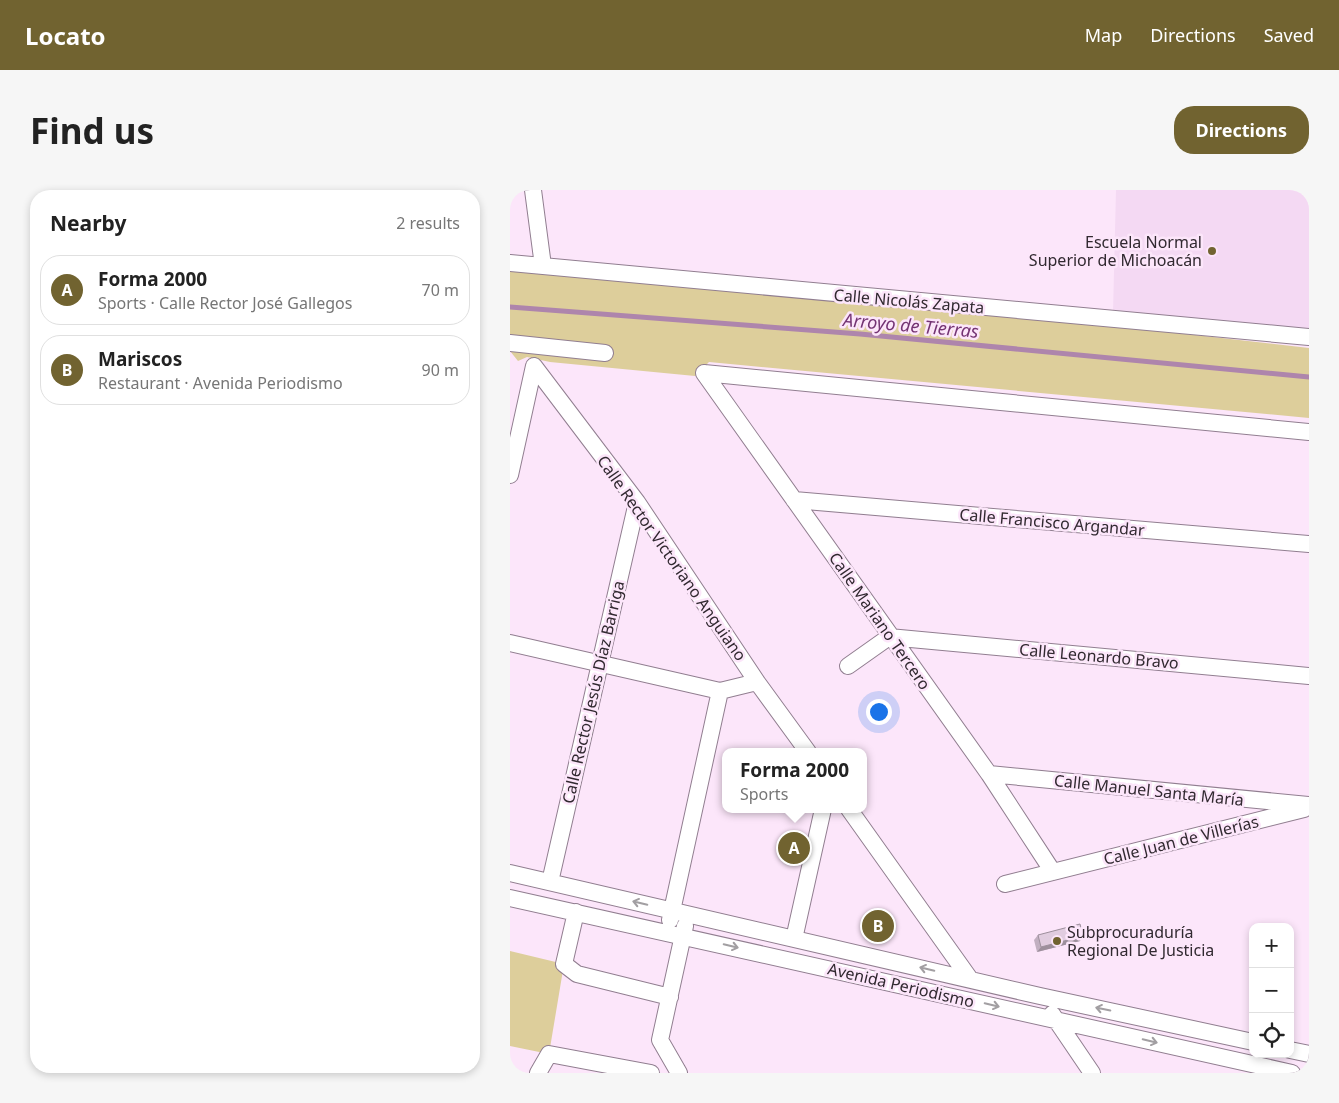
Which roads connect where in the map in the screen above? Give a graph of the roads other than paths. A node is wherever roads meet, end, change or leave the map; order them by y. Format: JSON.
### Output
{"nodes":[{"id":1,"x":533,"y":190,"type":"edge"},
{"id":2,"x":510,"y":263,"type":"edge"},
{"id":3,"x":543,"y":266,"type":"junction"},
{"id":4,"x":1309,"y":338,"type":"edge"},
{"id":5,"x":510,"y":343,"type":"edge"},
{"id":6,"x":605,"y":353,"type":"dead end"},
{"id":7,"x":1309,"y":432,"type":"edge"},
{"id":8,"x":510,"y":475,"type":"edge"},
{"id":9,"x":794,"y":500,"type":"junction"},
{"id":10,"x":637,"y":502,"type":"junction"},
{"id":11,"x":1309,"y":544,"type":"edge"},
{"id":12,"x":890,"y":636,"type":"junction"},
{"id":13,"x":510,"y":643,"type":"edge"},
{"id":14,"x":598,"y":663,"type":"junction"},
{"id":15,"x":848,"y":666,"type":"dead end"},
{"id":16,"x":1309,"y":676,"type":"edge"},
{"id":17,"x":757,"y":682,"type":"junction"},
{"id":18,"x":720,"y":691,"type":"junction"},
{"id":19,"x":805,"y":748,"type":"edge"},
{"id":20,"x":989,"y":774,"type":"junction"},
{"id":21,"x":1309,"y":807,"type":"edge"},
{"id":22,"x":823,"y":813,"type":"edge"},
{"id":23,"x":852,"y":813,"type":"edge"},
{"id":24,"x":1053,"y":872,"type":"junction"},
{"id":25,"x":510,"y":873,"type":"edge"},
{"id":26,"x":550,"y":882,"type":"junction"},
{"id":27,"x":1005,"y":884,"type":"dead end"},
{"id":28,"x":510,"y":898,"type":"edge"},
{"id":29,"x":576,"y":912,"type":"junction"},
{"id":30,"x":680,"y":912,"type":"junction"},
{"id":31,"x":676,"y":934,"type":"junction"},
{"id":32,"x":794,"y":938,"type":"junction"},
{"id":33,"x":970,"y":979,"type":"junction"},
{"id":34,"x":1040,"y":996,"type":"junction"},
{"id":35,"x":670,"y":997,"type":"junction"},
{"id":36,"x":1055,"y":1020,"type":"junction"},
{"id":37,"x":1249,"y":1041,"type":"edge"},
{"id":38,"x":1294,"y":1051,"type":"edge"},
{"id":39,"x":1309,"y":1054,"type":"edge"},
{"id":40,"x":538,"y":1073,"type":"edge"},
{"id":41,"x":652,"y":1073,"type":"edge"},
{"id":42,"x":679,"y":1073,"type":"edge"},
{"id":43,"x":1092,"y":1073,"type":"edge"},
{"id":44,"x":1292,"y":1073,"type":"edge"}],
"edges":[{"from":1,"to":3,"type":"street"},
{"from":2,"to":3,"type":"street","name":"Calle Nicolás Zapata"},
{"from":3,"to":4,"type":"street","name":"Calle Nicolás Zapata"},
{"from":5,"to":6,"type":"street"},
{"from":7,"to":9,"type":"street","name":"Calle Mariano Tercero"},
{"from":8,"to":10,"type":"street","name":"Calle Rector Victoriano Anguiano"},
{"from":9,"to":11,"type":"street","name":"Calle Francisco Argandar"},
{"from":9,"to":12,"type":"street","name":"Calle Mariano Tercero"},
{"from":10,"to":14,"type":"street","name":"Calle Rector Jesús Díaz Barriga"},
{"from":10,"to":17,"type":"street","name":"Calle Rector Victoriano Anguiano"},
{"from":12,"to":15,"type":"street"},
{"from":12,"to":16,"type":"street","name":"Calle Leonardo Bravo"},
{"from":12,"to":20,"type":"street","name":"Calle Mariano Tercero"},
{"from":13,"to":14,"type":"street"},
{"from":14,"to":18,"type":"street"},
{"from":14,"to":26,"type":"street","name":"Calle Rector Jesús Díaz Barriga"},
{"from":17,"to":18,"type":"street"},
{"from":17,"to":19,"type":"street","name":"Calle Rector Victoriano Anguiano"},
{"from":18,"to":30,"type":"street"},
{"from":20,"to":21,"type":"street","name":"Calle Manuel Santa María"},
{"from":20,"to":24,"type":"street","name":"Calle Mariano Tercero"},
{"from":21,"to":24,"type":"street","name":"Calle Juan de Villerías"},
{"from":22,"to":32,"type":"street"},
{"from":23,"to":33,"type":"street"},
{"from":24,"to":27,"type":"street","name":"Calle Juan de Villerías"},
{"from":25,"to":26,"type":"street","name":"Avenida Periodismo"},
{"from":30,"to":26,"type":"street","name":"Avenida Periodismo","one_way":true},
{"from":28,"to":29,"type":"street","name":"Avenida Periodismo"},
{"from":29,"to":31,"type":"street","name":"Avenida Periodismo"},
{"from":29,"to":35,"type":"street"},
{"from":30,"to":31,"type":"street"},
{"from":30,"to":32,"type":"street","name":"Avenida Periodismo"},
{"from":31,"to":35,"type":"street"},
{"from":31,"to":36,"type":"street","name":"Avenida Periodismo","one_way":true},
{"from":33,"to":32,"type":"street","name":"Avenida Periodismo","one_way":true},
{"from":33,"to":34,"type":"street","name":"Avenida Periodismo"},
{"from":34,"to":36,"type":"street"},
{"from":37,"to":34,"type":"street","name":"Avenida Periodismo","one_way":true},
{"from":35,"to":42,"type":"street"},
{"from":36,"to":43,"type":"street"},
{"from":36,"to":44,"type":"street","name":"Avenida Periodismo","one_way":true},
{"from":38,"to":39,"type":"street"},
{"from":40,"to":41,"type":"street"}]}
